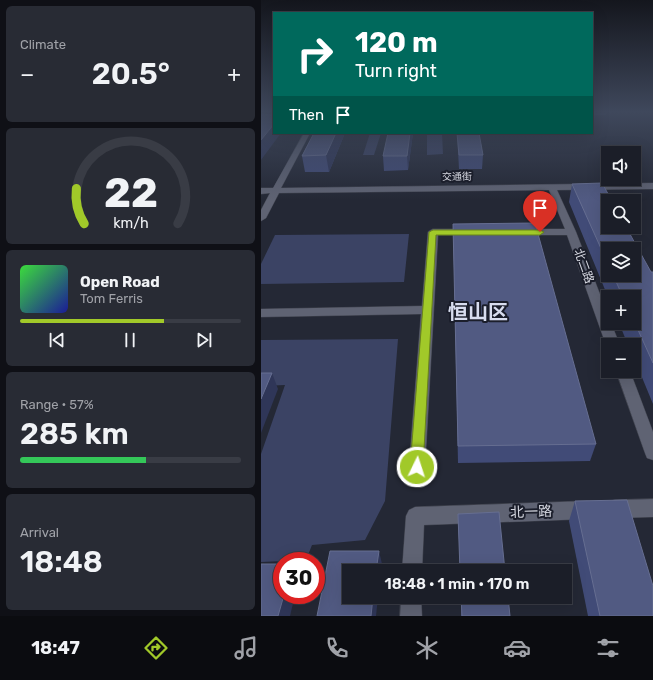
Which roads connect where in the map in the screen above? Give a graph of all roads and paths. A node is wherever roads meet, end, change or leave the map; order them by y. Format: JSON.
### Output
{"nodes":[{"id":1,"x":302,"y":142,"type":"edge"},
{"id":2,"x":653,"y":186,"type":"edge"},
{"id":3,"x":552,"y":187,"type":"junction"},
{"id":4,"x":261,"y":191,"type":"edge"},
{"id":5,"x":276,"y":191,"type":"junction"},
{"id":6,"x":261,"y":218,"type":"edge"},
{"id":7,"x":479,"y":232,"type":"edge"},
{"id":8,"x":510,"y":232,"type":"edge"},
{"id":9,"x":571,"y":232,"type":"junction"},
{"id":10,"x":427,"y":310,"type":"junction"},
{"id":11,"x":261,"y":313,"type":"edge"},
{"id":12,"x":610,"y":338,"type":"edge"},
{"id":13,"x":626,"y":378,"type":"edge"},
{"id":14,"x":653,"y":453,"type":"edge"},
{"id":15,"x":417,"y":467,"type":"dead end"},
{"id":16,"x":653,"y":508,"type":"edge"},
{"id":17,"x":412,"y":564,"type":"edge"},
{"id":18,"x":411,"y":604,"type":"edge"},
{"id":19,"x":411,"y":616,"type":"edge"}],
"edges":[{"from":1,"to":5,"type":"street"},
{"from":2,"to":3,"type":"street","name":"交通街"},
{"from":3,"to":5,"type":"street","name":"交通街"},
{"from":3,"to":9,"type":"street","name":"北二路"},
{"from":4,"to":5,"type":"street","name":"交通街"},
{"from":5,"to":6,"type":"street"},
{"from":7,"to":10,"type":"street"},
{"from":8,"to":9,"type":"street"},
{"from":9,"to":12,"type":"street","name":"北二路"},
{"from":10,"to":11,"type":"street"},
{"from":10,"to":15,"type":"street"},
{"from":13,"to":14,"type":"street"},
{"from":16,"to":17,"type":"street","name":"北一路"},
{"from":18,"to":19,"type":"street"}]}
